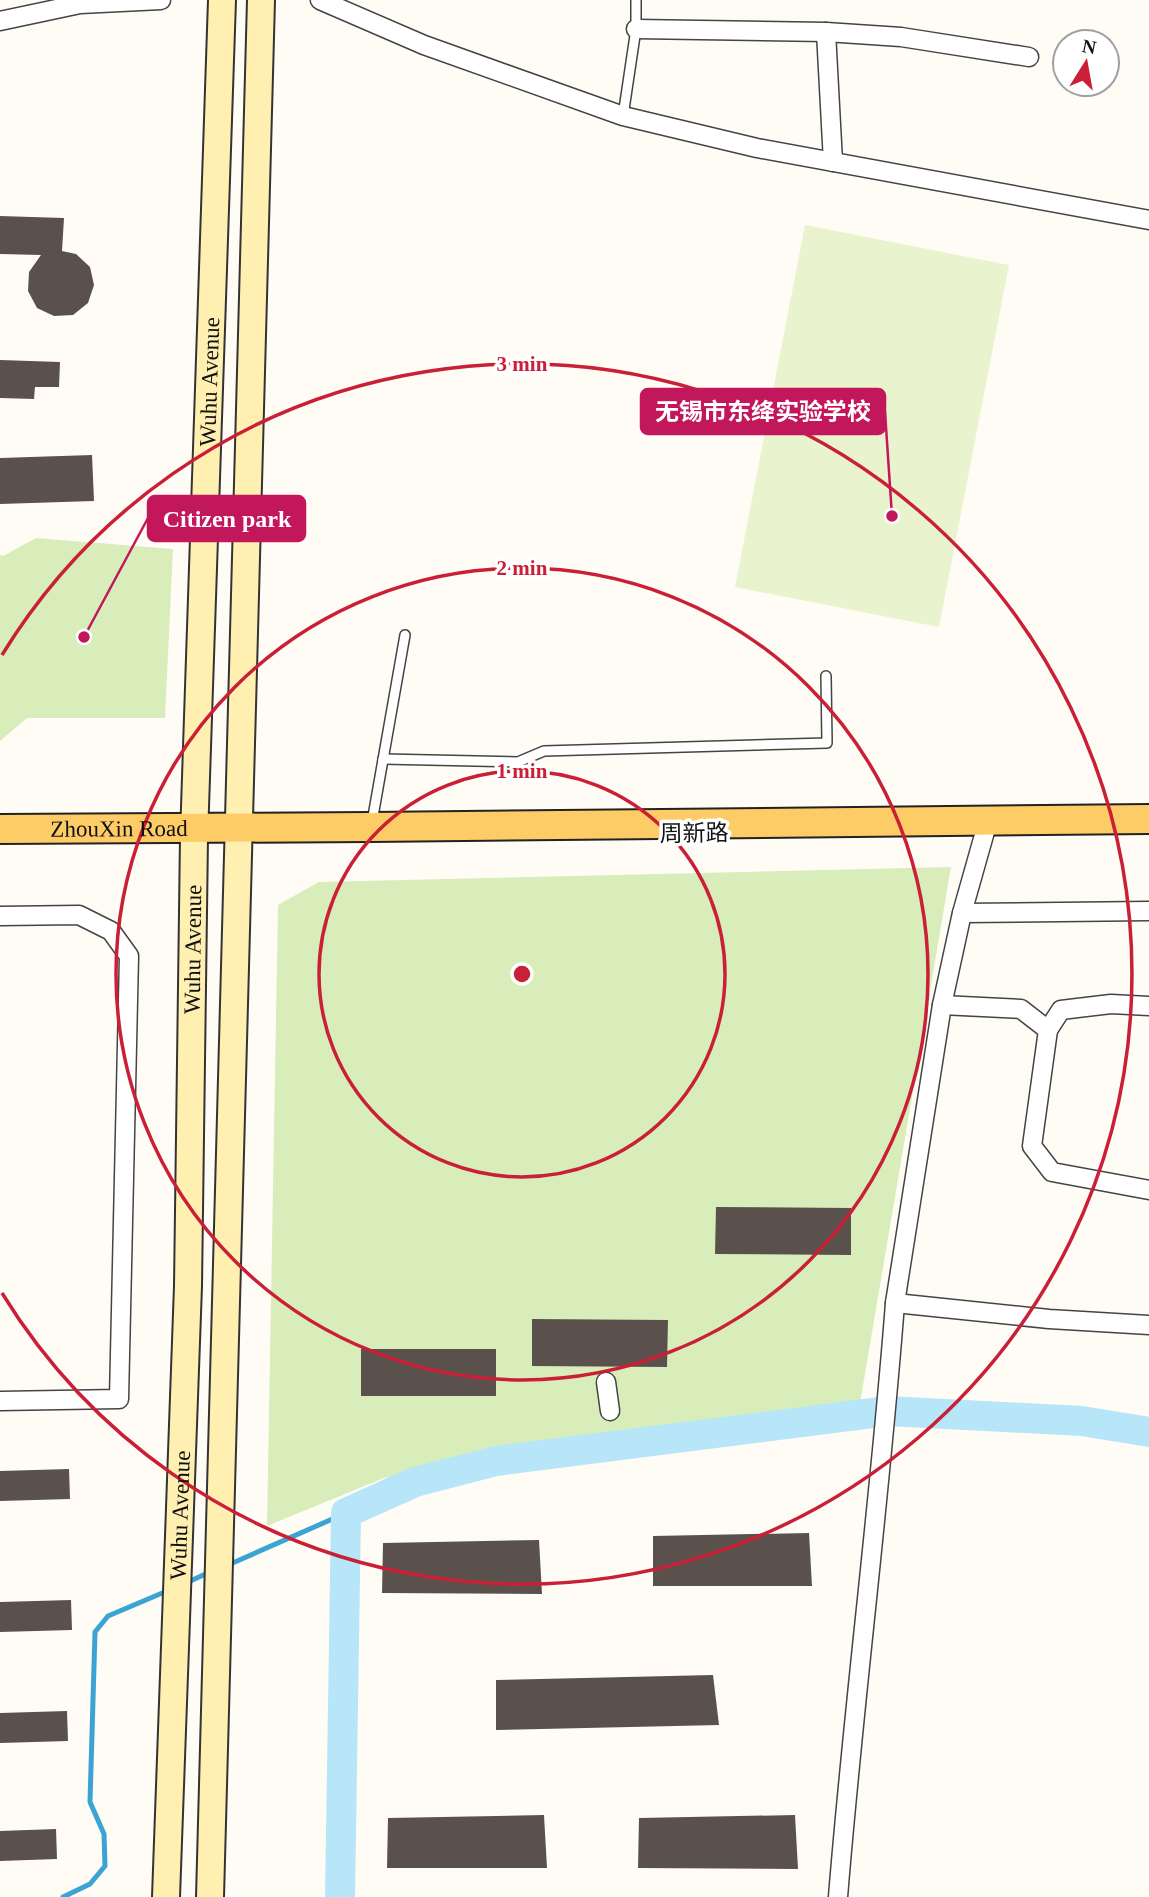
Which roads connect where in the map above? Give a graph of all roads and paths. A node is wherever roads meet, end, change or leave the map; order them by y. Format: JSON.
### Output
{"nodes":[{"id":1,"x":46,"y":0,"type":"edge"},
{"id":2,"x":161,"y":0,"type":"edge"},
{"id":3,"x":222,"y":0,"type":"edge"},
{"id":4,"x":261,"y":0,"type":"edge"},
{"id":5,"x":320,"y":0,"type":"edge"},
{"id":6,"x":636,"y":0,"type":"edge"},
{"id":7,"x":0,"y":10,"type":"edge"},
{"id":8,"x":0,"y":22,"type":"edge"},
{"id":9,"x":636,"y":29,"type":"junction"},
{"id":10,"x":826,"y":32,"type":"junction"},
{"id":11,"x":1029,"y":57,"type":"dead end"},
{"id":12,"x":623,"y":116,"type":"junction"},
{"id":13,"x":833,"y":162,"type":"junction"},
{"id":14,"x":1149,"y":220,"type":"edge"},
{"id":15,"x":405,"y":635,"type":"dead end"},
{"id":16,"x":826,"y":676,"type":"dead end"},
{"id":17,"x":383,"y":759,"type":"junction"},
{"id":18,"x":1149,"y":819,"type":"edge"},
{"id":19,"x":987,"y":825,"type":"junction"},
{"id":20,"x":371,"y":827,"type":"junction"},
{"id":21,"x":0,"y":829,"type":"edge"},
{"id":22,"x":1149,"y":829,"type":"edge"},
{"id":23,"x":194,"y":832,"type":"junction"},
{"id":24,"x":238,"y":832,"type":"junction"},
{"id":25,"x":0,"y":839,"type":"edge"},
{"id":26,"x":1149,"y":911,"type":"edge"},
{"id":27,"x":962,"y":913,"type":"junction"},
{"id":28,"x":0,"y":916,"type":"edge"},
{"id":29,"x":942,"y":1005,"type":"junction"},
{"id":30,"x":1149,"y":1006,"type":"edge"},
{"id":31,"x":1048,"y":1030,"type":"junction"},
{"id":32,"x":1149,"y":1189,"type":"edge"},
{"id":33,"x":895,"y":1303,"type":"junction"},
{"id":34,"x":1149,"y":1325,"type":"edge"},
{"id":35,"x":606,"y":1382,"type":"dead end"},
{"id":36,"x":0,"y":1401,"type":"edge"},
{"id":37,"x":610,"y":1411,"type":"dead end"},
{"id":38,"x":166,"y":1897,"type":"edge"},
{"id":39,"x":210,"y":1897,"type":"edge"},
{"id":40,"x":838,"y":1897,"type":"edge"}],
"edges":[{"from":1,"to":7,"type":"street"},
{"from":2,"to":8,"type":"street"},
{"from":3,"to":23,"type":"main road","name":"Wuhu Avenue"},
{"from":4,"to":24,"type":"main road","name":"Wuhu Avenue"},
{"from":5,"to":12,"type":"street"},
{"from":6,"to":9,"type":"lane"},
{"from":9,"to":10,"type":"street"},
{"from":9,"to":12,"type":"lane"},
{"from":10,"to":11,"type":"street"},
{"from":10,"to":13,"type":"street"},
{"from":12,"to":13,"type":"street"},
{"from":13,"to":14,"type":"street"},
{"from":15,"to":17,"type":"lane"},
{"from":16,"to":17,"type":"lane"},
{"from":17,"to":20,"type":"lane"},
{"from":18,"to":19,"type":"main road","name":"周新路"},
{"from":19,"to":20,"type":"main road","name":"周新路"},
{"from":19,"to":22,"type":"main road","name":"周新路"},
{"from":19,"to":24,"type":"main road","name":"周新路"},
{"from":19,"to":27,"type":"street"},
{"from":20,"to":24,"type":"main road","name":"周新路"},
{"from":21,"to":23,"type":"main road","name":"ZhouXin Road"},
{"from":23,"to":24,"type":"main road","name":"ZhouXin Road"},
{"from":23,"to":25,"type":"main road","name":"ZhouXin Road"},
{"from":23,"to":38,"type":"main road","name":"Wuhu Avenue"},
{"from":24,"to":39,"type":"main road","name":"Wuhu Avenue"},
{"from":26,"to":27,"type":"street"},
{"from":27,"to":29,"type":"street"},
{"from":28,"to":36,"type":"street"},
{"from":29,"to":31,"type":"street"},
{"from":29,"to":33,"type":"street"},
{"from":30,"to":31,"type":"street"},
{"from":31,"to":32,"type":"street"},
{"from":33,"to":34,"type":"street"},
{"from":33,"to":40,"type":"street"},
{"from":35,"to":37,"type":"street"}]}
